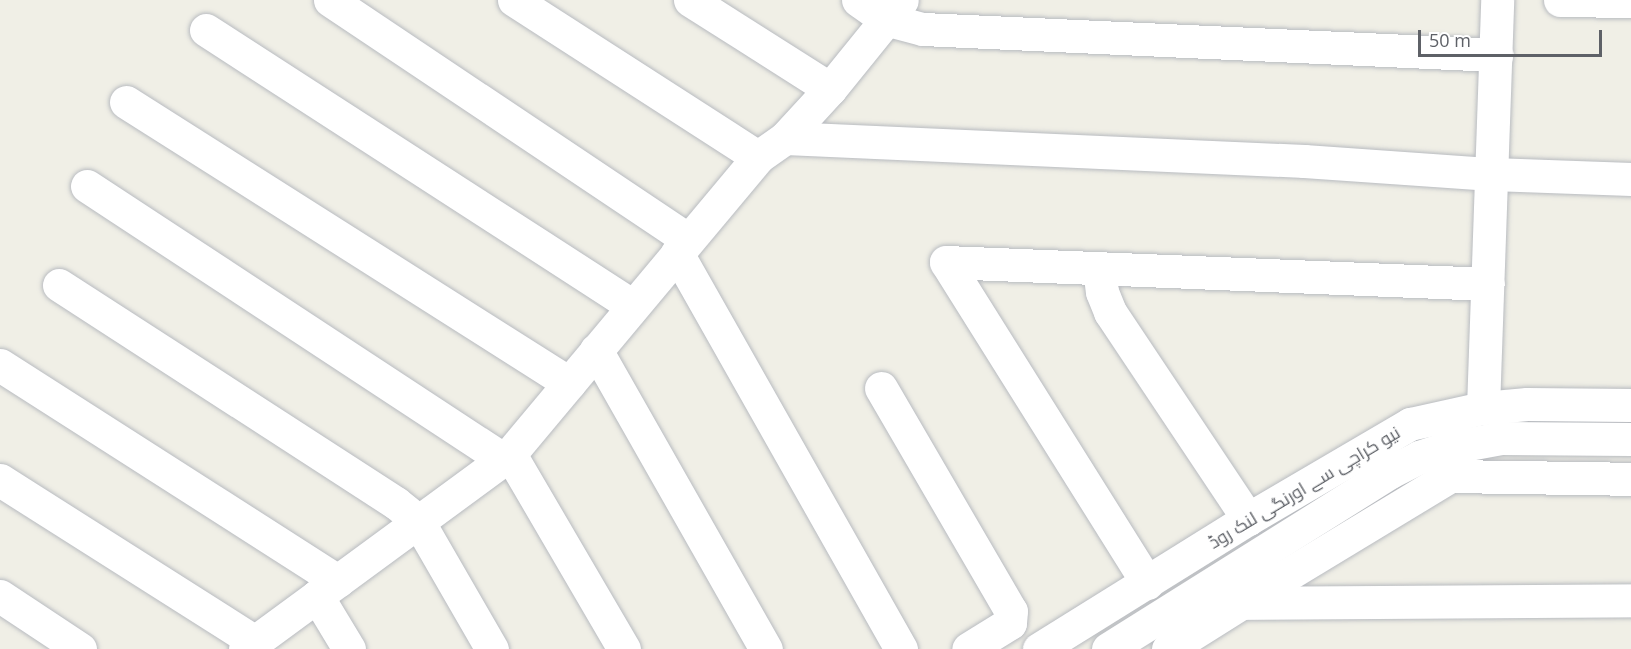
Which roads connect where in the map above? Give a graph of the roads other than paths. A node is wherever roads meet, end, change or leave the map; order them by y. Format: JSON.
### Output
{"nodes":[{"id":1,"x":330,"y":0,"type":"edge"},
{"id":2,"x":514,"y":0,"type":"edge"},
{"id":3,"x":690,"y":0,"type":"edge"},
{"id":4,"x":858,"y":0,"type":"edge"},
{"id":5,"x":1497,"y":0,"type":"edge"},
{"id":6,"x":1560,"y":0,"type":"edge"},
{"id":7,"x":1631,"y":1,"type":"edge"},
{"id":8,"x":894,"y":10,"type":"edge"},
{"id":9,"x":206,"y":30,"type":"dead end"},
{"id":10,"x":1496,"y":55,"type":"junction"},
{"id":11,"x":830,"y":89,"type":"junction"},
{"id":12,"x":126,"y":102,"type":"dead end"},
{"id":13,"x":785,"y":138,"type":"junction"},
{"id":14,"x":758,"y":157,"type":"junction"},
{"id":15,"x":1492,"y":174,"type":"junction"},
{"id":16,"x":1631,"y":179,"type":"edge"},
{"id":17,"x":87,"y":186,"type":"dead end"},
{"id":18,"x":683,"y":247,"type":"junction"},
{"id":19,"x":1099,"y":268,"type":"junction"},
{"id":20,"x":1488,"y":284,"type":"junction"},
{"id":21,"x":59,"y":285,"type":"dead end"},
{"id":22,"x":633,"y":306,"type":"junction"},
{"id":23,"x":596,"y":350,"type":"junction"},
{"id":24,"x":0,"y":365,"type":"edge"},
{"id":25,"x":570,"y":383,"type":"junction"},
{"id":26,"x":881,"y":388,"type":"dead end"},
{"id":27,"x":1631,"y":405,"type":"edge"},
{"id":28,"x":1483,"y":408,"type":"junction"},
{"id":29,"x":1631,"y":439,"type":"edge"},
{"id":30,"x":506,"y":457,"type":"junction"},
{"id":31,"x":1631,"y":479,"type":"edge"},
{"id":32,"x":0,"y":480,"type":"edge"},
{"id":33,"x":1248,"y":519,"type":"junction"},
{"id":34,"x":418,"y":521,"type":"junction"},
{"id":35,"x":1147,"y":583,"type":"junction"},
{"id":36,"x":328,"y":589,"type":"junction"},
{"id":37,"x":0,"y":596,"type":"edge"},
{"id":38,"x":1631,"y":600,"type":"edge"},
{"id":39,"x":1241,"y":603,"type":"junction"},
{"id":40,"x":250,"y":646,"type":"edge"},
{"id":41,"x":80,"y":649,"type":"edge"},
{"id":42,"x":349,"y":649,"type":"edge"},
{"id":43,"x":492,"y":649,"type":"edge"},
{"id":44,"x":624,"y":649,"type":"edge"},
{"id":45,"x":766,"y":649,"type":"edge"},
{"id":46,"x":902,"y":649,"type":"edge"},
{"id":47,"x":968,"y":649,"type":"edge"},
{"id":48,"x":1039,"y":649,"type":"edge"},
{"id":49,"x":1108,"y":649,"type":"edge"},
{"id":50,"x":1168,"y":649,"type":"edge"}],
"edges":[{"from":1,"to":18,"type":"street"},
{"from":2,"to":14,"type":"street"},
{"from":3,"to":11,"type":"street"},
{"from":4,"to":8,"type":"street"},
{"from":5,"to":10,"type":"street"},
{"from":6,"to":7,"type":"street"},
{"from":8,"to":10,"type":"street"},
{"from":8,"to":11,"type":"street"},
{"from":9,"to":22,"type":"street"},
{"from":10,"to":15,"type":"street"},
{"from":11,"to":13,"type":"street"},
{"from":12,"to":25,"type":"street"},
{"from":13,"to":14,"type":"street"},
{"from":13,"to":15,"type":"street"},
{"from":14,"to":18,"type":"street"},
{"from":15,"to":16,"type":"street"},
{"from":15,"to":20,"type":"street"},
{"from":17,"to":30,"type":"street"},
{"from":18,"to":22,"type":"street"},
{"from":18,"to":46,"type":"street"},
{"from":19,"to":20,"type":"street"},
{"from":19,"to":33,"type":"street"},
{"from":19,"to":35,"type":"street"},
{"from":20,"to":28,"type":"street"},
{"from":21,"to":34,"type":"street"},
{"from":22,"to":23,"type":"street"},
{"from":23,"to":25,"type":"street"},
{"from":23,"to":45,"type":"street"},
{"from":24,"to":36,"type":"street"},
{"from":25,"to":30,"type":"street"},
{"from":26,"to":47,"type":"street"},
{"from":27,"to":28,"type":"street","name":"نیو کراچی سے اورنگی لنک روڈ"},
{"from":28,"to":33,"type":"street","name":"نیو کراچی سے اورنگی لنک روڈ"},
{"from":29,"to":49,"type":"street","name":"نیو کراچی سے اورنگی لنک روڈ"},
{"from":30,"to":34,"type":"street"},
{"from":30,"to":44,"type":"street"},
{"from":31,"to":39,"type":"street"},
{"from":32,"to":40,"type":"street"},
{"from":33,"to":35,"type":"street","name":"نیو کراچی سے اورنگی لنک روڈ"},
{"from":34,"to":36,"type":"street"},
{"from":34,"to":43,"type":"street"},
{"from":35,"to":48,"type":"street","name":"نیو کراچی سے اورنگی لنک روڈ"},
{"from":36,"to":40,"type":"street"},
{"from":36,"to":42,"type":"street"},
{"from":37,"to":41,"type":"street"},
{"from":38,"to":39,"type":"street"},
{"from":39,"to":50,"type":"street"}]}
